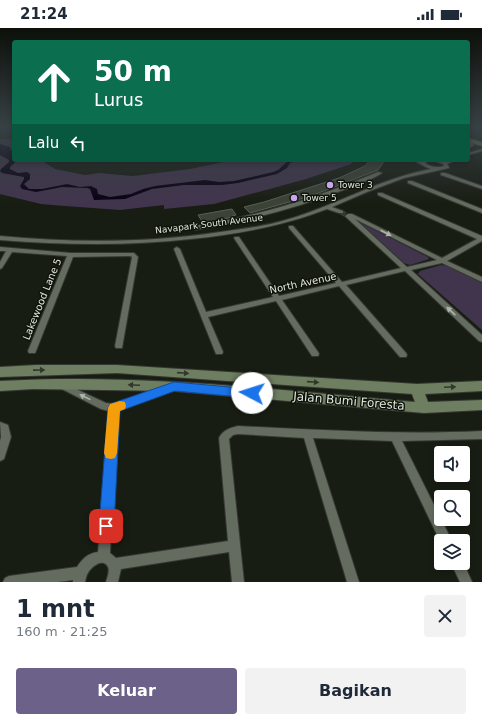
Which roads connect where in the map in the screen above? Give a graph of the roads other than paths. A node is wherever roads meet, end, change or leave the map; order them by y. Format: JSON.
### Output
{"nodes":[{"id":1,"x":419,"y":162,"type":"edge"},
{"id":2,"x":440,"y":162,"type":"edge"},
{"id":3,"x":450,"y":162,"type":"edge"},
{"id":4,"x":423,"y":164,"type":"junction"},
{"id":5,"x":445,"y":164,"type":"junction"},
{"id":6,"x":440,"y":169,"type":"junction"},
{"id":7,"x":380,"y":173,"type":"dead end"},
{"id":8,"x":411,"y":173,"type":"junction"},
{"id":9,"x":443,"y":174,"type":"dead end"},
{"id":10,"x":410,"y":182,"type":"dead end"},
{"id":11,"x":353,"y":184,"type":"junction"},
{"id":12,"x":482,"y":188,"type":"edge"},
{"id":13,"x":368,"y":191,"type":"junction"},
{"id":14,"x":380,"y":194,"type":"dead end"},
{"id":15,"x":337,"y":203,"type":"junction"},
{"id":16,"x":291,"y":207,"type":"junction"},
{"id":17,"x":328,"y":207,"type":"junction"},
{"id":18,"x":482,"y":211,"type":"edge"},
{"id":19,"x":346,"y":213,"type":"junction"},
{"id":20,"x":304,"y":216,"type":"junction"},
{"id":21,"x":291,"y":227,"type":"dead end"},
{"id":22,"x":195,"y":228,"type":"dead end"},
{"id":23,"x":0,"y":238,"type":"edge"},
{"id":24,"x":237,"y":238,"type":"dead end"},
{"id":25,"x":482,"y":238,"type":"edge"},
{"id":26,"x":0,"y":249,"type":"edge"},
{"id":27,"x":177,"y":249,"type":"dead end"},
{"id":28,"x":10,"y":250,"type":"junction"},
{"id":29,"x":71,"y":255,"type":"junction"},
{"id":30,"x":442,"y":261,"type":"junction"},
{"id":31,"x":0,"y":267,"type":"edge"},
{"id":32,"x":407,"y":270,"type":"junction"},
{"id":33,"x":482,"y":280,"type":"edge"},
{"id":34,"x":341,"y":285,"type":"junction"},
{"id":35,"x":278,"y":298,"type":"junction"},
{"id":36,"x":205,"y":315,"type":"junction"},
{"id":37,"x":482,"y":339,"type":"edge"},
{"id":38,"x":119,"y":346,"type":"dead end"},
{"id":39,"x":32,"y":351,"type":"dead end"},
{"id":40,"x":219,"y":352,"type":"dead end"},
{"id":41,"x":315,"y":354,"type":"dead end"},
{"id":42,"x":403,"y":355,"type":"dead end"},
{"id":43,"x":0,"y":372,"type":"edge"},
{"id":44,"x":59,"y":384,"type":"junction"},
{"id":45,"x":0,"y":386,"type":"edge"},
{"id":46,"x":174,"y":386,"type":"junction"},
{"id":47,"x":482,"y":386,"type":"edge"},
{"id":48,"x":417,"y":389,"type":"junction"},
{"id":49,"x":482,"y":404,"type":"edge"},
{"id":50,"x":114,"y":408,"type":"junction"},
{"id":51,"x":424,"y":408,"type":"junction"},
{"id":52,"x":0,"y":426,"type":"edge"},
{"id":53,"x":307,"y":434,"type":"junction"},
{"id":54,"x":480,"y":437,"type":"edge"},
{"id":55,"x":395,"y":438,"type":"junction"},
{"id":56,"x":0,"y":456,"type":"edge"},
{"id":57,"x":443,"y":534,"type":"edge"},
{"id":58,"x":233,"y":546,"type":"junction"},
{"id":59,"x":109,"y":560,"type":"junction"},
{"id":60,"x":460,"y":570,"type":"edge"},
{"id":61,"x":79,"y":577,"type":"edge"},
{"id":62,"x":9,"y":582,"type":"edge"},
{"id":63,"x":112,"y":582,"type":"edge"},
{"id":64,"x":238,"y":582,"type":"edge"},
{"id":65,"x":353,"y":582,"type":"edge"},
{"id":66,"x":466,"y":582,"type":"edge"}],
"edges":[{"from":1,"to":4,"type":"street"},
{"from":2,"to":5,"type":"street"},
{"from":3,"to":5,"type":"street"},
{"from":4,"to":6,"type":"street"},
{"from":4,"to":8,"type":"street","name":"Navapark South Avenue"},
{"from":5,"to":6,"type":"street"},
{"from":6,"to":8,"type":"street","name":"Navapark South Avenue"},
{"from":7,"to":11,"type":"street"},
{"from":8,"to":13,"type":"street","name":"Navapark South Avenue"},
{"from":9,"to":12,"type":"street"},
{"from":10,"to":18,"type":"street"},
{"from":11,"to":13,"type":"street"},
{"from":11,"to":16,"type":"street"},
{"from":13,"to":15,"type":"street","name":"Navapark South Avenue"},
{"from":14,"to":25,"type":"street"},
{"from":15,"to":17,"type":"street","name":"Navapark South Avenue"},
{"from":15,"to":19,"type":"street"},
{"from":16,"to":20,"type":"street"},
{"from":16,"to":22,"type":"street"},
{"from":17,"to":19,"type":"street"},
{"from":17,"to":20,"type":"street","name":"Navapark South Avenue"},
{"from":19,"to":30,"type":"street","one_way":true},
{"from":19,"to":32,"type":"street"},
{"from":20,"to":23,"type":"street","name":"Navapark South Avenue"},
{"from":21,"to":34,"type":"street"},
{"from":24,"to":35,"type":"street"},
{"from":25,"to":30,"type":"street","name":"North Avenue"},
{"from":26,"to":28,"type":"street"},
{"from":27,"to":36,"type":"street"},
{"from":28,"to":29,"type":"street"},
{"from":28,"to":31,"type":"street"},
{"from":29,"to":38,"type":"street"},
{"from":29,"to":39,"type":"street","name":"Lakewood Lane 5"},
{"from":30,"to":32,"type":"street","name":"North Avenue"},
{"from":30,"to":33,"type":"street"},
{"from":32,"to":34,"type":"street","name":"North Avenue"},
{"from":37,"to":32,"type":"street","one_way":true},
{"from":34,"to":35,"type":"street","name":"North Avenue"},
{"from":34,"to":42,"type":"street"},
{"from":35,"to":36,"type":"street","name":"North Avenue"},
{"from":35,"to":41,"type":"street"},
{"from":36,"to":40,"type":"street"},
{"from":43,"to":48,"type":"main road","name":"Jalan Bumi Foresta","one_way":true},
{"from":44,"to":45,"type":"main road","name":"Jalan Bumi Foresta"},
{"from":46,"to":44,"type":"main road","name":"Jalan Bumi Foresta","one_way":true},
{"from":50,"to":44,"type":"street","one_way":true},
{"from":46,"to":50,"type":"street"},
{"from":46,"to":51,"type":"main road","name":"Jalan Bumi Foresta"},
{"from":48,"to":47,"type":"main road","name":"Jalan Bumi Foresta","one_way":true},
{"from":48,"to":51,"type":"main road"},
{"from":49,"to":51,"type":"main road","name":"Jalan Bumi Foresta"},
{"from":50,"to":59,"type":"street"},
{"from":52,"to":56,"type":"street"},
{"from":53,"to":55,"type":"street"},
{"from":53,"to":58,"type":"street"},
{"from":53,"to":65,"type":"street"},
{"from":54,"to":55,"type":"street"},
{"from":55,"to":57,"type":"street"},
{"from":58,"to":59,"type":"street"},
{"from":58,"to":64,"type":"street"},
{"from":59,"to":61,"type":"street"},
{"from":59,"to":63,"type":"street"},
{"from":60,"to":66,"type":"street"},
{"from":61,"to":62,"type":"street"}]}
